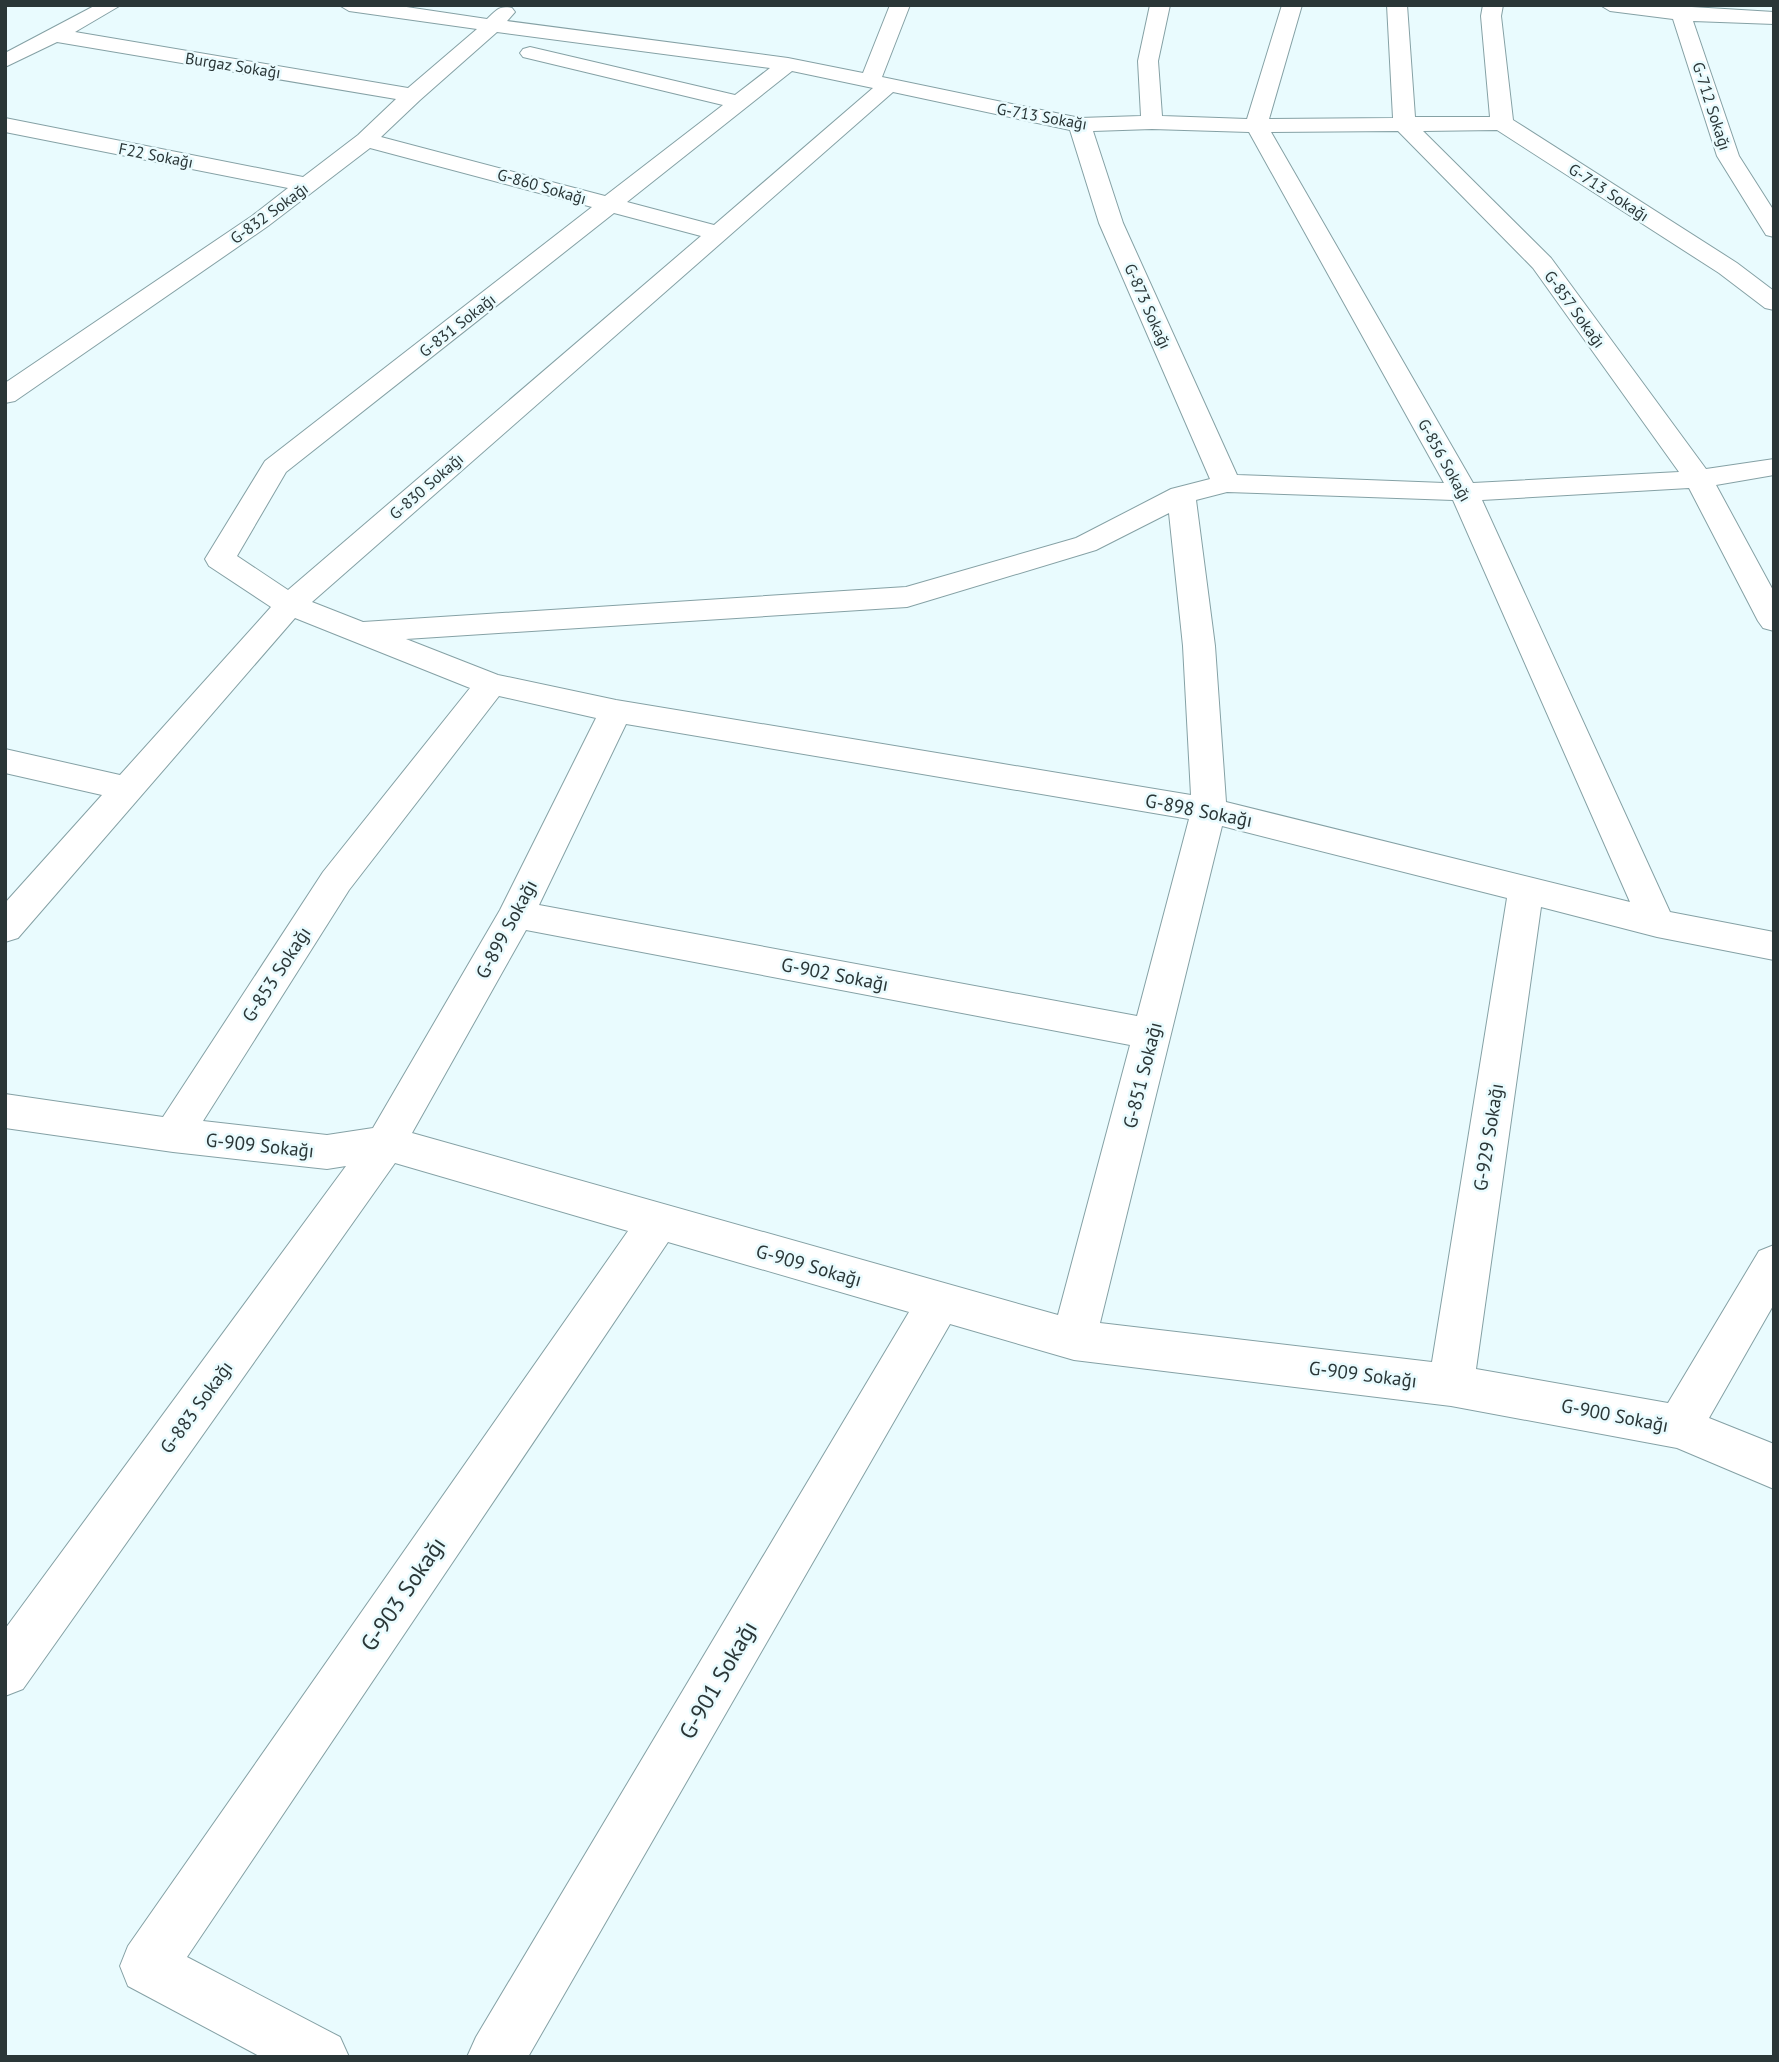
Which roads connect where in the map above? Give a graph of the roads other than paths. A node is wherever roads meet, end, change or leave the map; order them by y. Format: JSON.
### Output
{"nodes":[{"id":1,"x":111,"y":5,"type":"edge"},
{"id":2,"x":349,"y":5,"type":"edge"},
{"id":3,"x":512,"y":5,"type":"edge"},
{"id":4,"x":900,"y":5,"type":"edge"},
{"id":5,"x":1160,"y":5,"type":"edge"},
{"id":6,"x":1292,"y":5,"type":"edge"},
{"id":7,"x":1397,"y":5,"type":"edge"},
{"id":8,"x":1493,"y":5,"type":"edge"},
{"id":9,"x":1610,"y":5,"type":"edge"},
{"id":10,"x":1681,"y":14,"type":"junction"},
{"id":11,"x":1774,"y":18,"type":"edge"},
{"id":12,"x":485,"y":33,"type":"junction"},
{"id":13,"x":54,"y":35,"type":"junction"},
{"id":14,"x":5,"y":61,"type":"edge"},
{"id":15,"x":788,"y":64,"type":"junction"},
{"id":16,"x":879,"y":84,"type":"junction"},
{"id":17,"x":412,"y":95,"type":"junction"},
{"id":18,"x":739,"y":102,"type":"junction"},
{"id":19,"x":1152,"y":122,"type":"junction"},
{"id":20,"x":1502,"y":123,"type":"junction"},
{"id":21,"x":1404,"y":124,"type":"junction"},
{"id":22,"x":5,"y":125,"type":"edge"},
{"id":23,"x":1080,"y":125,"type":"junction"},
{"id":24,"x":1256,"y":126,"type":"junction"},
{"id":25,"x":366,"y":140,"type":"junction"},
{"id":26,"x":307,"y":185,"type":"junction"},
{"id":27,"x":610,"y":204,"type":"junction"},
{"id":28,"x":1774,"y":230,"type":"edge"},
{"id":29,"x":718,"y":233,"type":"junction"},
{"id":30,"x":1774,"y":303,"type":"edge"},
{"id":31,"x":5,"y":395,"type":"edge"},
{"id":32,"x":1774,"y":467,"type":"edge"},
{"id":33,"x":1699,"y":479,"type":"junction"},
{"id":34,"x":1226,"y":482,"type":"junction"},
{"id":35,"x":1464,"y":492,"type":"junction"},
{"id":36,"x":1181,"y":495,"type":"junction"},
{"id":37,"x":290,"y":605,"type":"junction"},
{"id":38,"x":1774,"y":621,"type":"edge"},
{"id":39,"x":357,"y":631,"type":"junction"},
{"id":40,"x":491,"y":684,"type":"junction"},
{"id":41,"x":616,"y":711,"type":"junction"},
{"id":42,"x":5,"y":761,"type":"edge"},
{"id":43,"x":127,"y":789,"type":"junction"},
{"id":44,"x":1209,"y":810,"type":"junction"},
{"id":45,"x":1526,"y":889,"type":"junction"},
{"id":46,"x":516,"y":914,"type":"junction"},
{"id":47,"x":1657,"y":923,"type":"junction"},
{"id":48,"x":5,"y":928,"type":"edge"},
{"id":49,"x":1774,"y":946,"type":"edge"},
{"id":50,"x":1153,"y":1034,"type":"junction"},
{"id":51,"x":5,"y":1111,"type":"edge"},
{"id":52,"x":173,"y":1135,"type":"junction"},
{"id":53,"x":386,"y":1143,"type":"junction"},
{"id":54,"x":659,"y":1221,"type":"junction"},
{"id":55,"x":1774,"y":1264,"type":"edge"},
{"id":56,"x":939,"y":1302,"type":"junction"},
{"id":57,"x":1074,"y":1340,"type":"junction"},
{"id":58,"x":1451,"y":1385,"type":"junction"},
{"id":59,"x":1679,"y":1427,"type":"junction"},
{"id":60,"x":1774,"y":1467,"type":"edge"},
{"id":61,"x":5,"y":1671,"type":"edge"},
{"id":62,"x":320,"y":2057,"type":"edge"},
{"id":63,"x":496,"y":2057,"type":"edge"}],
"edges":[{"from":1,"to":13,"type":"street"},
{"from":2,"to":12,"type":"street","name":"G-713 Sokağı"},
{"from":3,"to":12,"type":"street","name":"G-832 Sokağı"},
{"from":4,"to":16,"type":"street"},
{"from":5,"to":19,"type":"street"},
{"from":6,"to":24,"type":"street"},
{"from":7,"to":21,"type":"street"},
{"from":8,"to":20,"type":"street"},
{"from":9,"to":10,"type":"street"},
{"from":10,"to":11,"type":"street"},
{"from":10,"to":28,"type":"street","name":"G-712 Sokağı"},
{"from":12,"to":15,"type":"street","name":"G-713 Sokağı"},
{"from":12,"to":17,"type":"street","name":"G-832 Sokağı"},
{"from":12,"to":18,"type":"street"},
{"from":13,"to":14,"type":"street"},
{"from":13,"to":17,"type":"street","name":"Burgaz Sokağı"},
{"from":15,"to":16,"type":"street","name":"G-713 Sokağı"},
{"from":15,"to":18,"type":"street","name":"G-831 Sokağı"},
{"from":16,"to":23,"type":"street","name":"G-713 Sokağı"},
{"from":16,"to":29,"type":"street","name":"G-830 Sokağı"},
{"from":17,"to":25,"type":"street","name":"G-832 Sokağı"},
{"from":18,"to":27,"type":"street","name":"G-831 Sokağı"},
{"from":19,"to":23,"type":"street","name":"G-713 Sokağı"},
{"from":19,"to":24,"type":"street","name":"G-713 Sokağı"},
{"from":20,"to":21,"type":"street","name":"G-713 Sokağı"},
{"from":20,"to":30,"type":"street","name":"G-713 Sokağı"},
{"from":21,"to":24,"type":"street","name":"G-713 Sokağı"},
{"from":21,"to":33,"type":"street","name":"G-857 Sokağı"},
{"from":22,"to":26,"type":"street","name":"F22 Sokağı"},
{"from":23,"to":34,"type":"street","name":"G-873 Sokağı"},
{"from":24,"to":35,"type":"street","name":"G-856 Sokağı"},
{"from":25,"to":26,"type":"street","name":"G-832 Sokağı"},
{"from":25,"to":27,"type":"street","name":"G-860 Sokağı"},
{"from":26,"to":31,"type":"street","name":"G-832 Sokağı"},
{"from":27,"to":29,"type":"street","name":"G-860 Sokağı"},
{"from":27,"to":37,"type":"street","name":"G-831 Sokağı"},
{"from":29,"to":37,"type":"street","name":"G-830 Sokağı"},
{"from":32,"to":33,"type":"street"},
{"from":33,"to":35,"type":"street"},
{"from":33,"to":38,"type":"street","name":"G-857 Sokağı"},
{"from":34,"to":35,"type":"street"},
{"from":34,"to":36,"type":"street"},
{"from":35,"to":47,"type":"street","name":"G-856 Sokağı"},
{"from":36,"to":39,"type":"street"},
{"from":36,"to":44,"type":"street"},
{"from":37,"to":39,"type":"street","name":"G-898 Sokağı"},
{"from":37,"to":43,"type":"street","name":"G-830 Sokağı"},
{"from":39,"to":40,"type":"street","name":"G-898 Sokağı"},
{"from":40,"to":41,"type":"street","name":"G-898 Sokağı"},
{"from":40,"to":52,"type":"street","name":"G-853 Sokağı"},
{"from":41,"to":44,"type":"street","name":"G-898 Sokağı"},
{"from":41,"to":46,"type":"street","name":"G-899 Sokağı"},
{"from":42,"to":43,"type":"street"},
{"from":43,"to":48,"type":"street","name":"G-830 Sokağı"},
{"from":44,"to":45,"type":"street","name":"G-898 Sokağı"},
{"from":44,"to":50,"type":"street","name":"G-851 Sokağı"},
{"from":45,"to":47,"type":"street","name":"G-898 Sokağı"},
{"from":45,"to":58,"type":"street","name":"G-929 Sokağı"},
{"from":46,"to":50,"type":"street","name":"G-902 Sokağı"},
{"from":46,"to":53,"type":"street","name":"G-899 Sokağı"},
{"from":47,"to":49,"type":"street","name":"G-898 Sokağı"},
{"from":50,"to":57,"type":"street","name":"G-851 Sokağı"},
{"from":51,"to":52,"type":"street"},
{"from":52,"to":53,"type":"street","name":"G-909 Sokağı"},
{"from":53,"to":54,"type":"street","name":"G-909 Sokağı"},
{"from":53,"to":61,"type":"street","name":"G-883 Sokağı"},
{"from":54,"to":56,"type":"street","name":"G-909 Sokağı"},
{"from":54,"to":62,"type":"street","name":"G-903 Sokağı"},
{"from":55,"to":59,"type":"street"},
{"from":56,"to":57,"type":"street","name":"G-909 Sokağı"},
{"from":56,"to":63,"type":"street","name":"G-901 Sokağı"},
{"from":57,"to":58,"type":"street","name":"G-909 Sokağı"},
{"from":58,"to":59,"type":"street","name":"G-900 Sokağı"},
{"from":59,"to":60,"type":"street","name":"G-900 Sokağı"}]}
